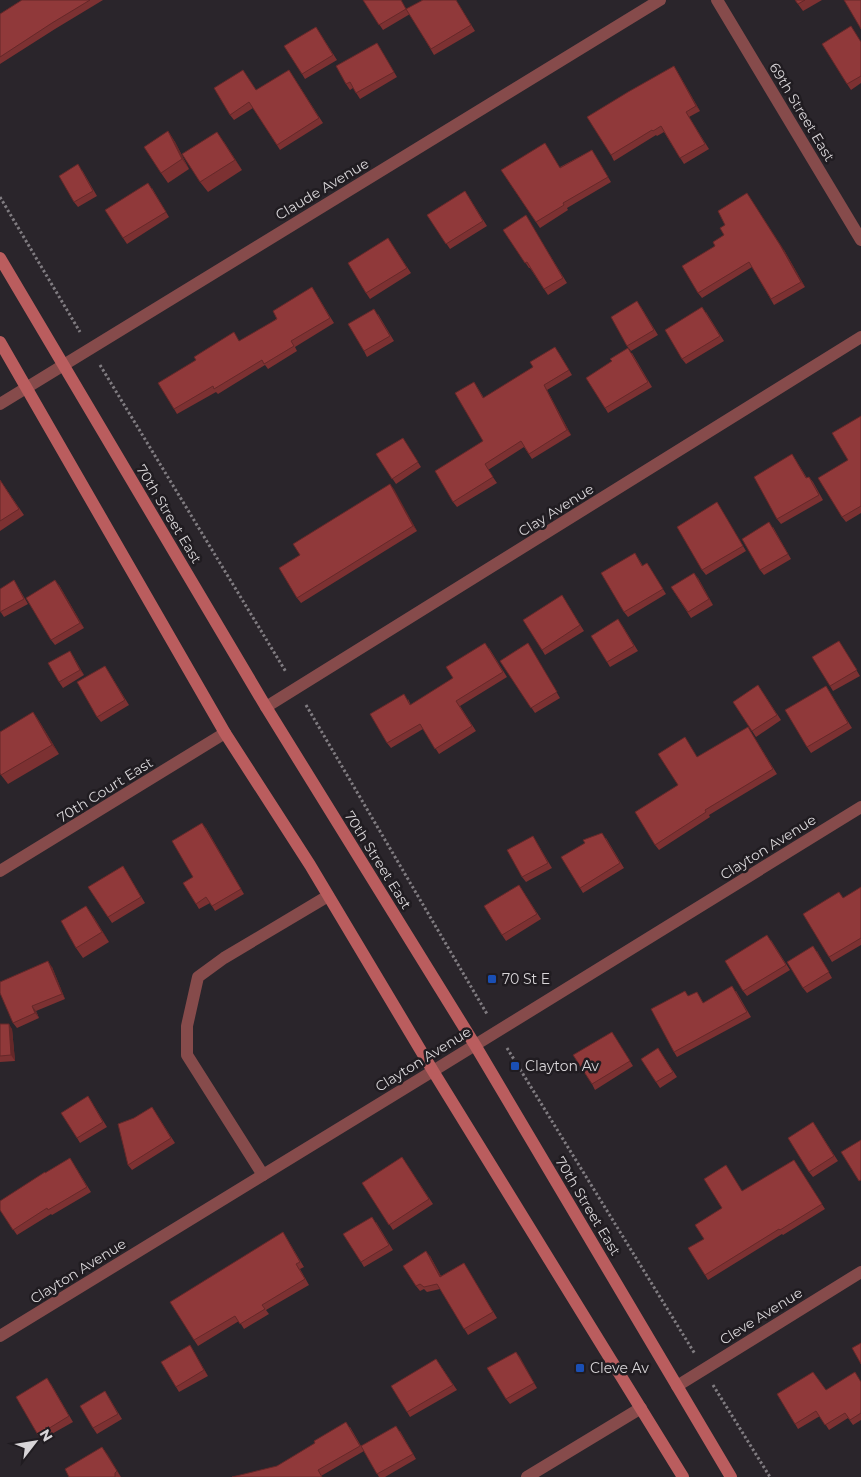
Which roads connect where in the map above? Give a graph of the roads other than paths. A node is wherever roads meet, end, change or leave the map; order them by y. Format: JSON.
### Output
{"nodes":[{"id":1,"x":660,"y":0,"type":"edge"},
{"id":2,"x":717,"y":0,"type":"edge"},
{"id":3,"x":861,"y":240,"type":"edge"},
{"id":4,"x":0,"y":258,"type":"edge"},
{"id":5,"x":861,"y":337,"type":"edge"},
{"id":6,"x":0,"y":342,"type":"edge"},
{"id":7,"x":63,"y":365,"type":"junction"},
{"id":8,"x":27,"y":388,"type":"junction"},
{"id":9,"x":0,"y":404,"type":"edge"},
{"id":10,"x":266,"y":707,"type":"junction"},
{"id":11,"x":225,"y":733,"type":"junction"},
{"id":12,"x":861,"y":807,"type":"edge"},
{"id":13,"x":0,"y":872,"type":"edge"},
{"id":14,"x":328,"y":896,"type":"junction"},
{"id":15,"x":475,"y":1045,"type":"junction"},
{"id":16,"x":433,"y":1071,"type":"junction"},
{"id":17,"x":263,"y":1176,"type":"junction"},
{"id":18,"x":861,"y":1272,"type":"edge"},
{"id":19,"x":0,"y":1336,"type":"edge"},
{"id":20,"x":677,"y":1386,"type":"junction"},
{"id":21,"x":641,"y":1408,"type":"junction"},
{"id":22,"x":527,"y":1477,"type":"edge"},
{"id":23,"x":683,"y":1477,"type":"edge"},
{"id":24,"x":731,"y":1477,"type":"edge"}],
"edges":[{"from":1,"to":7,"type":"street","name":"Claude Avenue"},
{"from":2,"to":3,"type":"street","name":"69th Street East"},
{"from":4,"to":7,"type":"main road","name":"70th Street East"},
{"from":5,"to":10,"type":"street","name":"Clay Avenue"},
{"from":6,"to":8,"type":"main road"},
{"from":7,"to":8,"type":"street","name":"Claude Avenue"},
{"from":7,"to":10,"type":"main road","name":"70th Street East"},
{"from":8,"to":9,"type":"street","name":"Claude Avenue"},
{"from":8,"to":11,"type":"main road"},
{"from":10,"to":15,"type":"main road","name":"70th Street East"},
{"from":11,"to":13,"type":"street","name":"70th Court East"},
{"from":11,"to":14,"type":"main road"},
{"from":12,"to":15,"type":"street","name":"Clayton Avenue"},
{"from":14,"to":16,"type":"main road"},
{"from":14,"to":17,"type":"street"},
{"from":15,"to":16,"type":"street","name":"Clayton Avenue"},
{"from":15,"to":20,"type":"main road","name":"70th Street East"},
{"from":16,"to":17,"type":"street","name":"Clayton Avenue"},
{"from":16,"to":21,"type":"main road"},
{"from":17,"to":19,"type":"street","name":"Clayton Avenue"},
{"from":18,"to":20,"type":"street","name":"Cleve Avenue"},
{"from":20,"to":24,"type":"main road","name":"70th Street East"},
{"from":21,"to":22,"type":"street"},
{"from":21,"to":23,"type":"main road"}]}
